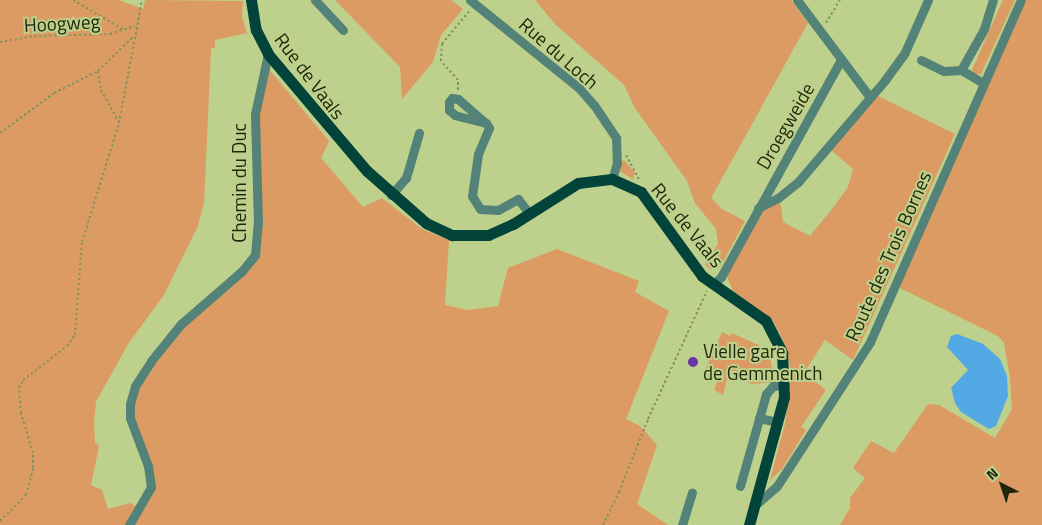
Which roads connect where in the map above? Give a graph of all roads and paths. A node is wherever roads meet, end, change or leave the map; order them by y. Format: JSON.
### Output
{"nodes":[{"id":1,"x":73,"y":0,"type":"edge"},
{"id":2,"x":142,"y":0,"type":"edge"},
{"id":3,"x":251,"y":0,"type":"edge"},
{"id":4,"x":315,"y":0,"type":"edge"},
{"id":5,"x":797,"y":0,"type":"edge"},
{"id":6,"x":840,"y":0,"type":"edge"},
{"id":7,"x":928,"y":0,"type":"edge"},
{"id":8,"x":993,"y":0,"type":"edge"},
{"id":9,"x":1021,"y":0,"type":"edge"},
{"id":10,"x":472,"y":2,"type":"edge"},
{"id":11,"x":135,"y":26,"type":"junction"},
{"id":12,"x":126,"y":30,"type":"junction"},
{"id":13,"x":343,"y":30,"type":"dead end"},
{"id":14,"x":819,"y":30,"type":"junction"},
{"id":15,"x":133,"y":37,"type":"junction"},
{"id":16,"x":0,"y":42,"type":"edge"},
{"id":17,"x":268,"y":54,"type":"junction"},
{"id":18,"x":921,"y":60,"type":"dead end"},
{"id":19,"x":840,"y":61,"type":"junction"},
{"id":20,"x":961,"y":70,"type":"junction"},
{"id":21,"x":98,"y":71,"type":"junction"},
{"id":22,"x":983,"y":83,"type":"junction"},
{"id":23,"x":869,"y":96,"type":"junction"},
{"id":24,"x":456,"y":97,"type":"junction"},
{"id":25,"x":119,"y":123,"type":"junction"},
{"id":26,"x":486,"y":123,"type":"junction"},
{"id":27,"x":0,"y":133,"type":"edge"},
{"id":28,"x":420,"y":133,"type":"dead end"},
{"id":29,"x":616,"y":140,"type":"junction"},
{"id":30,"x":612,"y":179,"type":"junction"},
{"id":31,"x":641,"y":192,"type":"junction"},
{"id":32,"x":391,"y":195,"type":"junction"},
{"id":33,"x":758,"y":208,"type":"junction"},
{"id":34,"x":529,"y":213,"type":"junction"},
{"id":35,"x":714,"y":284,"type":"junction"},
{"id":36,"x":785,"y":384,"type":"junction"},
{"id":37,"x":760,"y":418,"type":"junction"},
{"id":38,"x":778,"y":422,"type":"junction"},
{"id":39,"x":740,"y":486,"type":"dead end"},
{"id":40,"x":692,"y":492,"type":"dead end"},
{"id":41,"x":754,"y":506,"type":"junction"},
{"id":42,"x":0,"y":521,"type":"edge"},
{"id":43,"x":129,"y":525,"type":"edge"},
{"id":44,"x":603,"y":525,"type":"edge"},
{"id":45,"x":682,"y":525,"type":"edge"},
{"id":46,"x":749,"y":525,"type":"edge"}],
"edges":[{"from":1,"to":12,"type":"path"},
{"from":2,"to":11,"type":"path"},
{"from":3,"to":17,"type":"main road","name":"Rue de Vaals"},
{"from":4,"to":13,"type":"street"},
{"from":5,"to":14,"type":"street"},
{"from":6,"to":14,"type":"path"},
{"from":7,"to":23,"type":"street","name":"Droegweide"},
{"from":8,"to":20,"type":"street"},
{"from":9,"to":22,"type":"street","name":"Route des Trois Bornes"},
{"from":10,"to":24,"type":"path"},
{"from":10,"to":29,"type":"street","name":"Rue du Loch"},
{"from":11,"to":12,"type":"path","name":"Hoogweg"},
{"from":11,"to":15,"type":"path"},
{"from":12,"to":16,"type":"path","name":"Hoogweg"},
{"from":14,"to":19,"type":"street"},
{"from":15,"to":21,"type":"path"},
{"from":15,"to":25,"type":"path"},
{"from":17,"to":32,"type":"main road","name":"Rue de Vaals"},
{"from":17,"to":43,"type":"street","name":"Chemin du Duc"},
{"from":18,"to":20,"type":"street"},
{"from":19,"to":23,"type":"street"},
{"from":19,"to":33,"type":"street","name":"Droegweide"},
{"from":20,"to":22,"type":"street"},
{"from":21,"to":25,"type":"path"},
{"from":21,"to":27,"type":"path"},
{"from":22,"to":41,"type":"street","name":"Route des Trois Bornes"},
{"from":23,"to":33,"type":"street","name":"Droegweide"},
{"from":24,"to":26,"type":"street"},
{"from":24,"to":26,"type":"street"},
{"from":25,"to":42,"type":"path"},
{"from":26,"to":34,"type":"street"},
{"from":28,"to":32,"type":"street"},
{"from":29,"to":30,"type":"street"},
{"from":29,"to":31,"type":"path"},
{"from":30,"to":31,"type":"main road","name":"Rue de Vaals"},
{"from":30,"to":34,"type":"main road","name":"Rue de Vaals"},
{"from":31,"to":35,"type":"main road","name":"Rue de Vaals"},
{"from":32,"to":34,"type":"main road","name":"Rue de Vaals"},
{"from":33,"to":35,"type":"street","name":"Droegweide"},
{"from":35,"to":36,"type":"main road","name":"Rue de Vaals"},
{"from":35,"to":44,"type":"path"},
{"from":36,"to":37,"type":"street"},
{"from":36,"to":38,"type":"main road","name":"Rue de Vaals"},
{"from":37,"to":38,"type":"street"},
{"from":37,"to":39,"type":"street"},
{"from":38,"to":41,"type":"main road","name":"Rue de Vaals"},
{"from":40,"to":45,"type":"street"},
{"from":41,"to":46,"type":"main road","name":"Rue de Vaals"}]}
